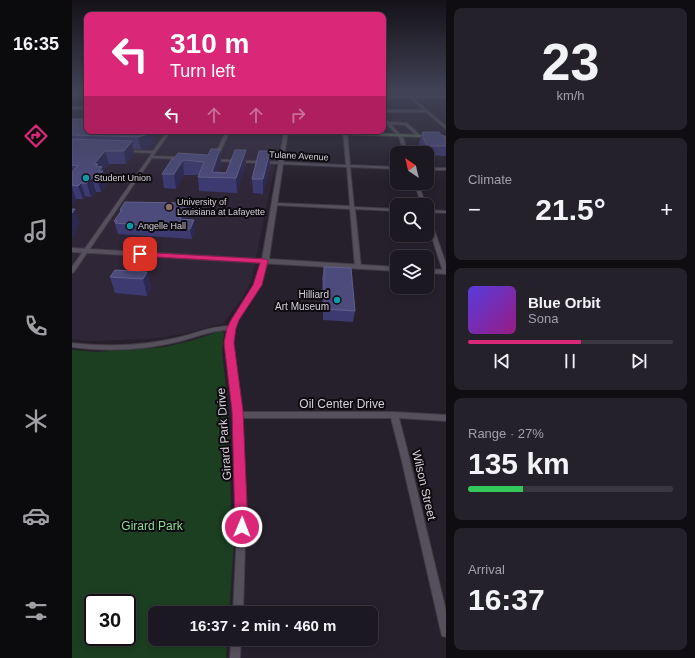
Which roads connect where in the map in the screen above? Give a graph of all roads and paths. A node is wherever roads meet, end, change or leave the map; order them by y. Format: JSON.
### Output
{"nodes":[{"id":1,"x":388,"y":124,"type":"joint"},
{"id":2,"x":167,"y":134,"type":"edge"},
{"id":3,"x":227,"y":134,"type":"edge"},
{"id":4,"x":285,"y":134,"type":"edge"},
{"id":5,"x":345,"y":134,"type":"edge"},
{"id":6,"x":381,"y":134,"type":"edge"},
{"id":7,"x":399,"y":135,"type":"junction"},
{"id":8,"x":419,"y":136,"type":"junction"},
{"id":9,"x":446,"y":137,"type":"edge"},
{"id":10,"x":403,"y":146,"type":"edge"},
{"id":11,"x":123,"y":151,"type":"edge"},
{"id":12,"x":155,"y":152,"type":"junction"},
{"id":13,"x":151,"y":157,"type":"junction"},
{"id":14,"x":187,"y":159,"type":"edge"},
{"id":15,"x":208,"y":160,"type":"edge"},
{"id":16,"x":215,"y":160,"type":"junction"},
{"id":17,"x":281,"y":163,"type":"junction"},
{"id":18,"x":348,"y":166,"type":"junction"},
{"id":19,"x":390,"y":168,"type":"edge"},
{"id":20,"x":434,"y":169,"type":"edge"},
{"id":21,"x":446,"y":169,"type":"edge"},
{"id":22,"x":274,"y":204,"type":"junction"},
{"id":23,"x":353,"y":208,"type":"junction"},
{"id":24,"x":390,"y":210,"type":"edge"},
{"id":25,"x":434,"y":211,"type":"edge"},
{"id":26,"x":446,"y":212,"type":"edge"},
{"id":27,"x":434,"y":236,"type":"edge"},
{"id":28,"x":72,"y":250,"type":"edge"},
{"id":29,"x":85,"y":251,"type":"junction"},
{"id":30,"x":265,"y":261,"type":"junction"},
{"id":31,"x":358,"y":267,"type":"junction"},
{"id":32,"x":390,"y":269,"type":"edge"},
{"id":33,"x":72,"y":271,"type":"edge"},
{"id":34,"x":434,"y":271,"type":"edge"},
{"id":35,"x":446,"y":272,"type":"edge"},
{"id":36,"x":232,"y":328,"type":"junction"},
{"id":37,"x":72,"y":345,"type":"edge"},
{"id":38,"x":238,"y":415,"type":"junction"},
{"id":39,"x":394,"y":415,"type":"junction"},
{"id":40,"x":446,"y":418,"type":"edge"},
{"id":41,"x":442,"y":601,"type":"edge"},
{"id":42,"x":238,"y":606,"type":"edge"},
{"id":43,"x":446,"y":632,"type":"edge"},
{"id":44,"x":236,"y":646,"type":"edge"},
{"id":45,"x":235,"y":658,"type":"edge"}],
"edges":[{"from":1,"to":7,"type":"street"},
{"from":1,"to":8,"type":"street"},
{"from":2,"to":12,"type":"street"},
{"from":3,"to":16,"type":"street"},
{"from":4,"to":17,"type":"street"},
{"from":5,"to":18,"type":"street"},
{"from":6,"to":7,"type":"main road"},
{"from":7,"to":8,"type":"main road"},
{"from":7,"to":10,"type":"street"},
{"from":8,"to":9,"type":"main road"},
{"from":11,"to":12,"type":"street"},
{"from":12,"to":13,"type":"street"},
{"from":13,"to":14,"type":"street"},
{"from":13,"to":29,"type":"street"},
{"from":15,"to":16,"type":"street","name":"Tulane Avenue"},
{"from":16,"to":17,"type":"street","name":"Tulane Avenue"},
{"from":17,"to":18,"type":"street","name":"Tulane Avenue"},
{"from":17,"to":22,"type":"street"},
{"from":18,"to":19,"type":"street","name":"Tulane Avenue"},
{"from":18,"to":23,"type":"street"},
{"from":20,"to":21,"type":"street"},
{"from":22,"to":23,"type":"street"},
{"from":22,"to":30,"type":"street"},
{"from":23,"to":24,"type":"street"},
{"from":23,"to":31,"type":"street"},
{"from":25,"to":26,"type":"street"},
{"from":27,"to":35,"type":"street"},
{"from":28,"to":29,"type":"street"},
{"from":29,"to":30,"type":"street"},
{"from":29,"to":33,"type":"street"},
{"from":30,"to":31,"type":"street"},
{"from":30,"to":36,"type":"street","name":"Girard Park Drive"},
{"from":31,"to":32,"type":"street"},
{"from":34,"to":35,"type":"street"},
{"from":36,"to":37,"type":"street"},
{"from":36,"to":38,"type":"street","name":"Girard Park Drive"},
{"from":38,"to":39,"type":"street","name":"Oil Center Drive"},
{"from":38,"to":42,"type":"street","name":"Girard Park Drive"},
{"from":39,"to":40,"type":"street","name":"Oil Center Drive"},
{"from":39,"to":41,"type":"street","name":"Wilson Street"},
{"from":41,"to":43,"type":"street","name":"Wilson Street"},
{"from":44,"to":45,"type":"street"}]}
